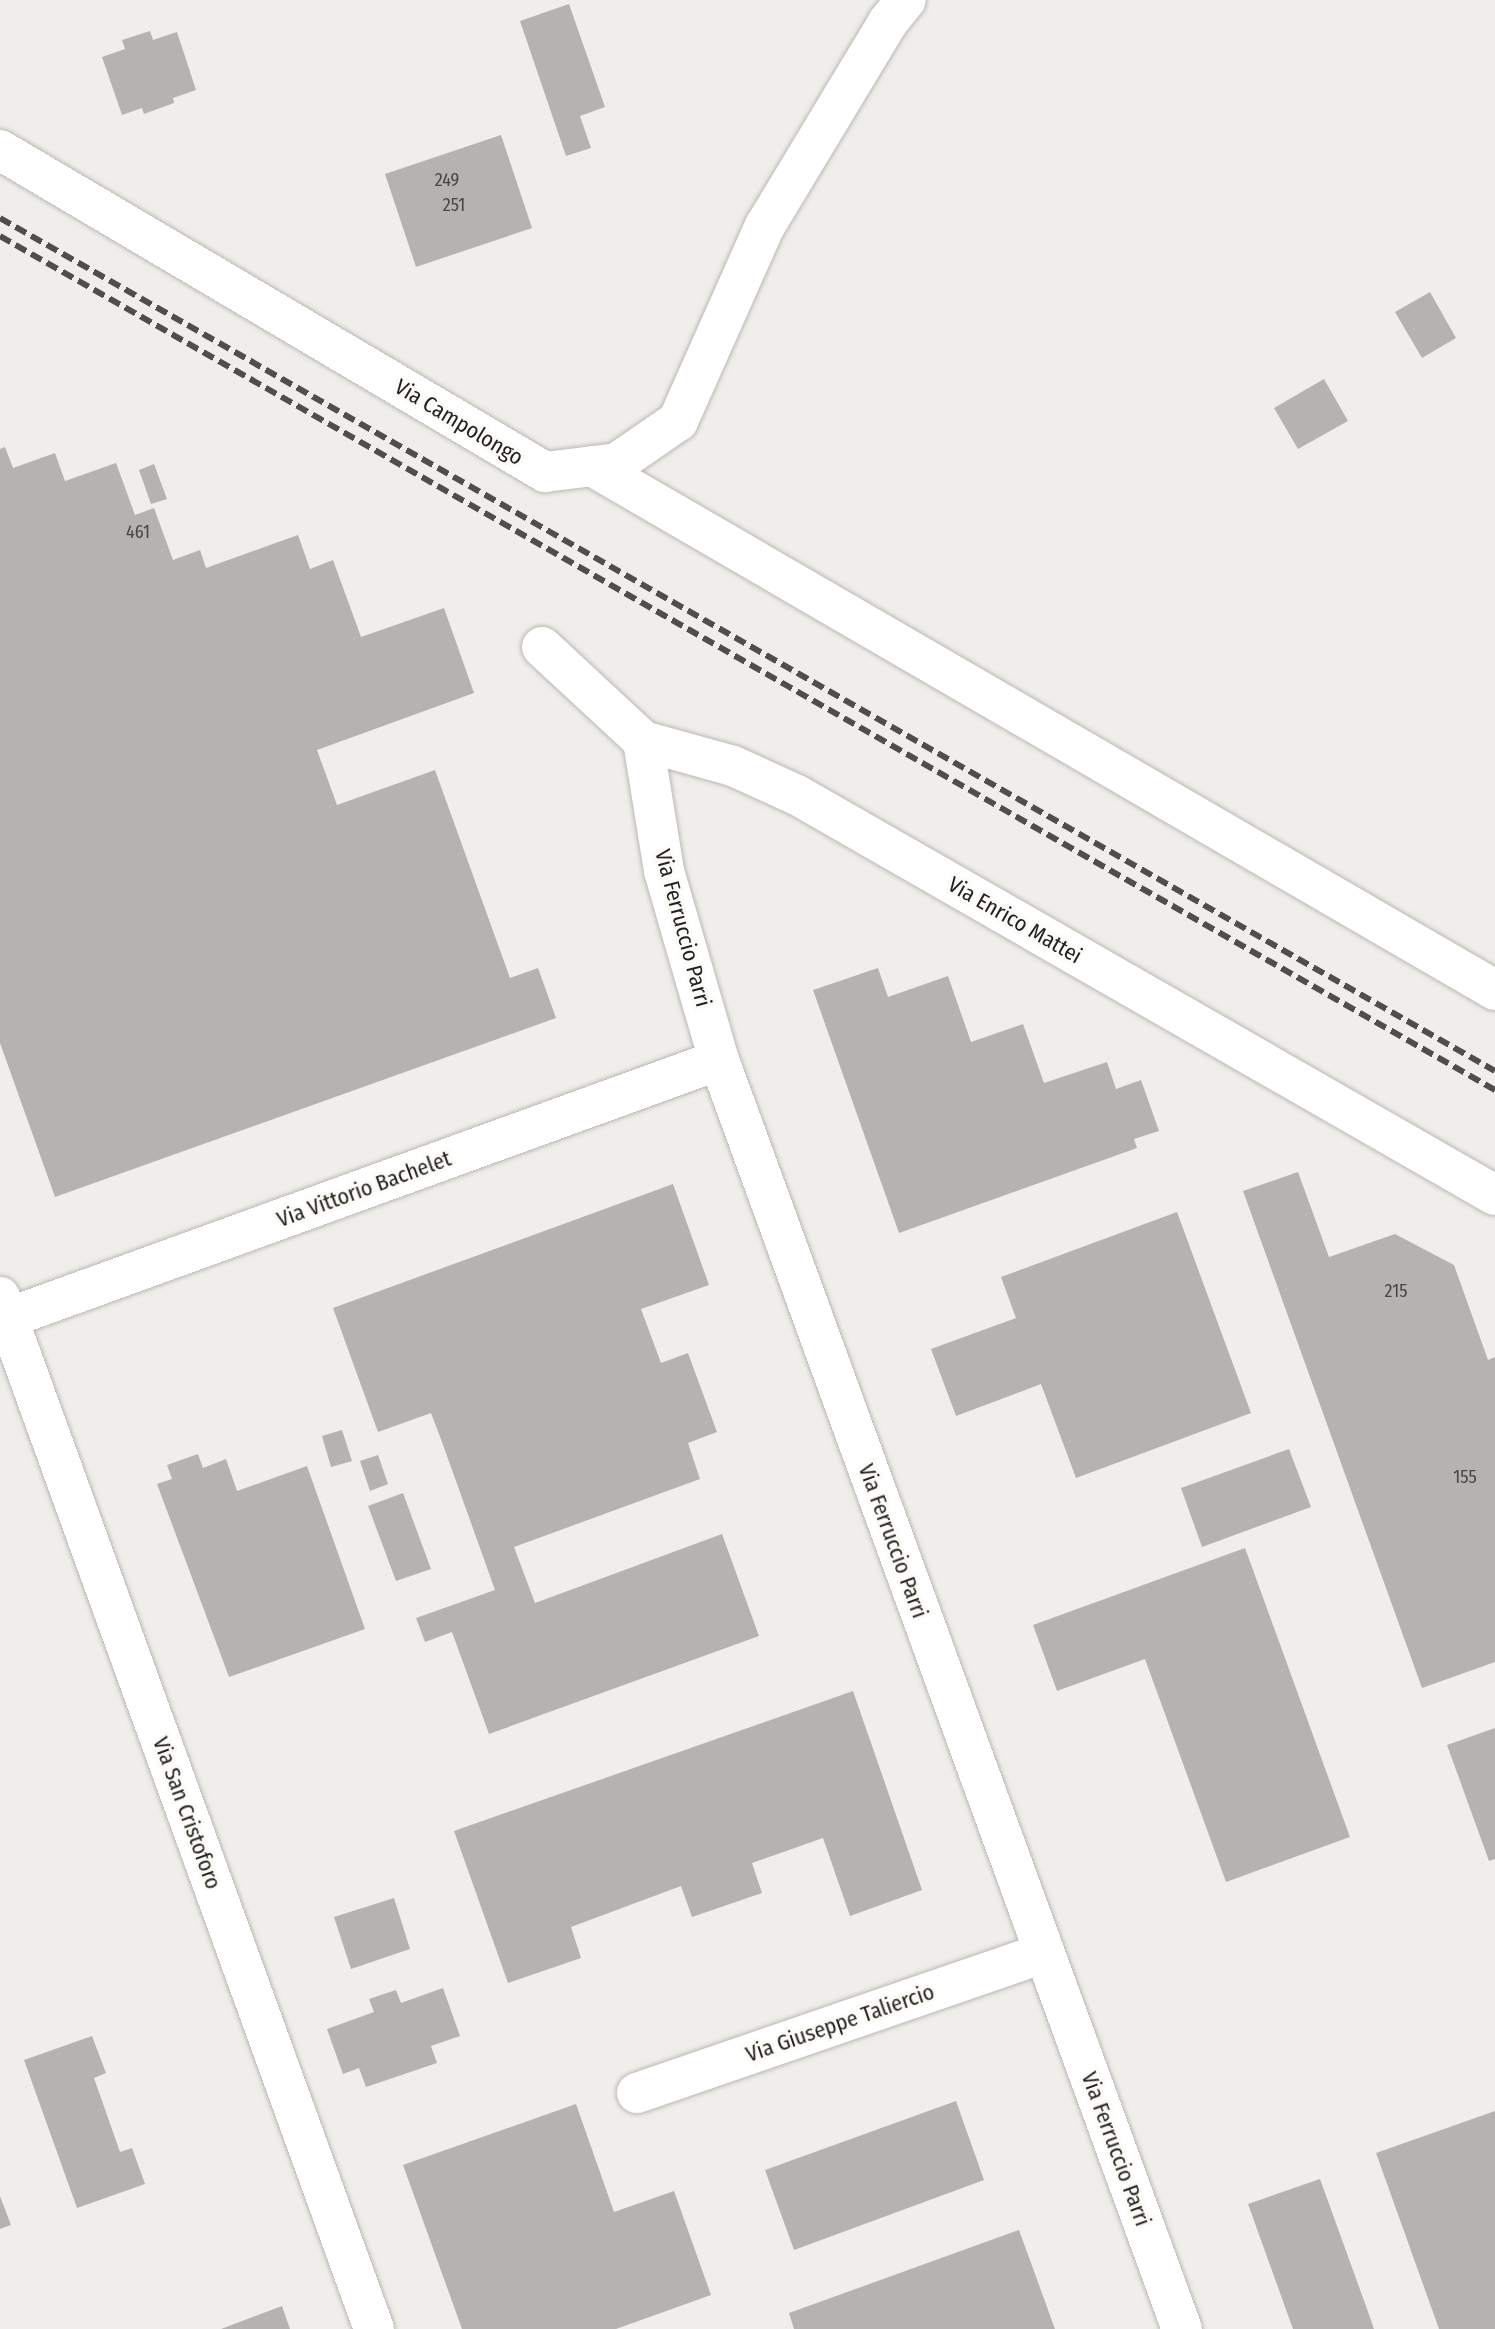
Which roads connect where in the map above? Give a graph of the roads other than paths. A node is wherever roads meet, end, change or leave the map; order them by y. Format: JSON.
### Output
{"nodes":[{"id":1,"x":906,"y":0,"type":"edge"},
{"id":2,"x":0,"y":150,"type":"edge"},
{"id":3,"x":592,"y":466,"type":"junction"},
{"id":4,"x":542,"y":647,"type":"dead end"},
{"id":5,"x":643,"y":741,"type":"junction"},
{"id":6,"x":1495,"y":990,"type":"edge"},
{"id":7,"x":719,"y":1060,"type":"junction"},
{"id":8,"x":1495,"y":1195,"type":"edge"},
{"id":9,"x":4,"y":1307,"type":"edge"},
{"id":10,"x":1043,"y":1953,"type":"junction"},
{"id":11,"x":637,"y":2093,"type":"dead end"},
{"id":12,"x":374,"y":2329,"type":"edge"},
{"id":13,"x":1182,"y":2329,"type":"edge"}],
"edges":[{"from":1,"to":3,"type":"street","name":"Via Campolongo"},
{"from":2,"to":3,"type":"street","name":"Via Campolongo"},
{"from":3,"to":6,"type":"street"},
{"from":4,"to":5,"type":"street","name":"Via Enrico Mattei"},
{"from":5,"to":7,"type":"street","name":"Via Ferruccio Parri"},
{"from":5,"to":8,"type":"street","name":"Via Enrico Mattei"},
{"from":7,"to":9,"type":"street","name":"Via Vittorio Bachelet"},
{"from":7,"to":10,"type":"street","name":"Via Ferruccio Parri"},
{"from":9,"to":12,"type":"street","name":"Via San Cristoforo"},
{"from":10,"to":11,"type":"street","name":"Via Giuseppe Taliercio"},
{"from":10,"to":13,"type":"street","name":"Via Ferruccio Parri"}]}
